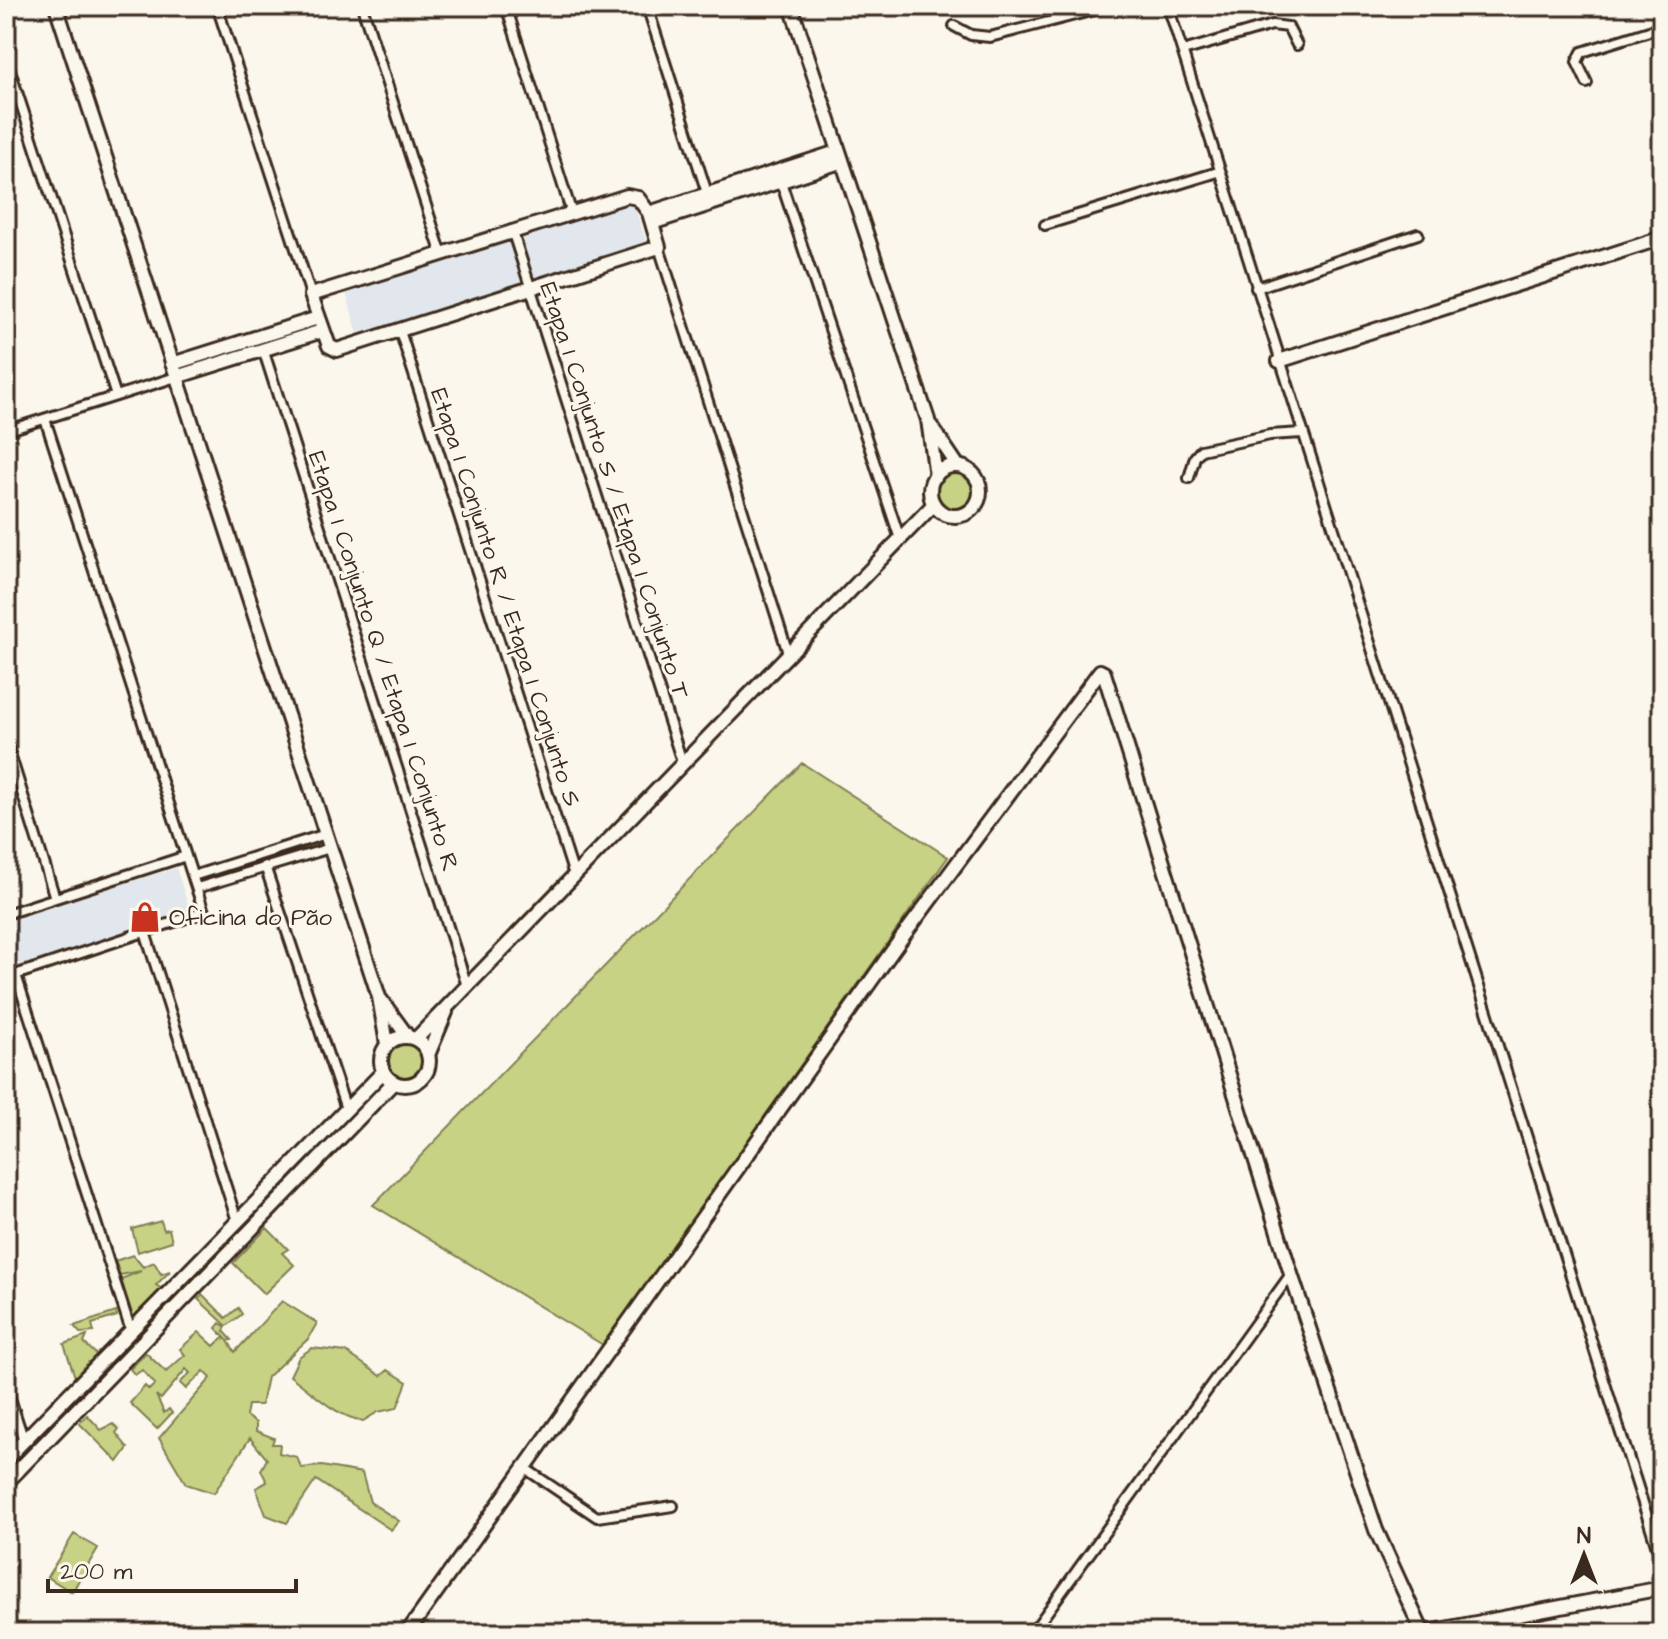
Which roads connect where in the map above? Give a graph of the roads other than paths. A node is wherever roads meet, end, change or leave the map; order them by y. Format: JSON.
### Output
{"nodes":[{"id":1,"x":56,"y":6,"type":"edge"},
{"id":2,"x":217,"y":6,"type":"edge"},
{"id":3,"x":362,"y":6,"type":"edge"},
{"id":4,"x":506,"y":6,"type":"edge"},
{"id":5,"x":647,"y":6,"type":"edge"},
{"id":6,"x":791,"y":6,"type":"edge"},
{"id":7,"x":1110,"y":6,"type":"edge"},
{"id":8,"x":1168,"y":6,"type":"edge"},
{"id":9,"x":954,"y":26,"type":"dead end"},
{"id":10,"x":1662,"y":27,"type":"edge"},
{"id":11,"x":1297,"y":45,"type":"dead end"},
{"id":12,"x":1183,"y":51,"type":"junction"},
{"id":13,"x":6,"y":58,"type":"edge"},
{"id":14,"x":1587,"y":83,"type":"dead end"},
{"id":15,"x":839,"y":157,"type":"junction"},
{"id":16,"x":1218,"y":172,"type":"junction"},
{"id":17,"x":781,"y":182,"type":"junction"},
{"id":18,"x":709,"y":199,"type":"junction"},
{"id":19,"x":571,"y":211,"type":"junction"},
{"id":20,"x":651,"y":218,"type":"junction"},
{"id":21,"x":1045,"y":225,"type":"dead end"},
{"id":22,"x":512,"y":230,"type":"junction"},
{"id":23,"x":1418,"y":234,"type":"dead end"},
{"id":24,"x":1662,"y":238,"type":"edge"},
{"id":25,"x":659,"y":247,"type":"junction"},
{"id":26,"x":441,"y":252,"type":"junction"},
{"id":27,"x":1256,"y":288,"type":"junction"},
{"id":28,"x":530,"y":290,"type":"junction"},
{"id":29,"x":311,"y":295,"type":"junction"},
{"id":30,"x":320,"y":324,"type":"junction"},
{"id":31,"x":400,"y":331,"type":"junction"},
{"id":32,"x":263,"y":349,"type":"junction"},
{"id":33,"x":1279,"y":361,"type":"junction"},
{"id":34,"x":174,"y":370,"type":"junction"},
{"id":35,"x":116,"y":396,"type":"junction"},
{"id":36,"x":45,"y":419,"type":"junction"},
{"id":37,"x":928,"y":420,"type":"junction"},
{"id":38,"x":6,"y":431,"type":"edge"},
{"id":39,"x":1302,"y":433,"type":"junction"},
{"id":40,"x":958,"y":466,"type":"junction"},
{"id":41,"x":936,"y":476,"type":"junction"},
{"id":42,"x":1189,"y":478,"type":"dead end"},
{"id":43,"x":934,"y":504,"type":"junction"},
{"id":44,"x":900,"y":539,"type":"junction"},
{"id":45,"x":788,"y":653,"type":"junction"},
{"id":46,"x":6,"y":741,"type":"edge"},
{"id":47,"x":682,"y":762,"type":"junction"},
{"id":48,"x":326,"y":834,"type":"junction"},
{"id":49,"x":330,"y":848,"type":"junction"},
{"id":50,"x":186,"y":856,"type":"junction"},
{"id":51,"x":265,"y":866,"type":"junction"},
{"id":52,"x":574,"y":875,"type":"junction"},
{"id":53,"x":193,"y":876,"type":"junction"},
{"id":54,"x":197,"y":888,"type":"junction"},
{"id":55,"x":55,"y":898,"type":"junction"},
{"id":56,"x":6,"y":914,"type":"edge"},
{"id":57,"x":145,"y":932,"type":"junction"},
{"id":58,"x":16,"y":975,"type":"junction"},
{"id":59,"x":6,"y":978,"type":"edge"},
{"id":60,"x":467,"y":986,"type":"junction"},
{"id":61,"x":379,"y":997,"type":"junction"},
{"id":62,"x":447,"y":1009,"type":"junction"},
{"id":63,"x":412,"y":1038,"type":"junction"},
{"id":64,"x":387,"y":1044,"type":"junction"},
{"id":65,"x":428,"y":1055,"type":"junction"},
{"id":66,"x":383,"y":1072,"type":"junction"},
{"id":67,"x":394,"y":1082,"type":"junction"},
{"id":68,"x":346,"y":1109,"type":"junction"},
{"id":69,"x":241,"y":1217,"type":"junction"},
{"id":70,"x":257,"y":1223,"type":"junction"},
{"id":71,"x":1291,"y":1274,"type":"junction"},
{"id":72,"x":140,"y":1329,"type":"junction"},
{"id":73,"x":6,"y":1386,"type":"edge"},
{"id":74,"x":24,"y":1441,"type":"junction"},
{"id":75,"x":6,"y":1459,"type":"edge"},
{"id":76,"x":526,"y":1469,"type":"junction"},
{"id":77,"x":6,"y":1483,"type":"edge"},
{"id":78,"x":673,"y":1506,"type":"dead end"},
{"id":79,"x":1662,"y":1563,"type":"edge"},
{"id":80,"x":1662,"y":1588,"type":"edge"},
{"id":81,"x":407,"y":1633,"type":"edge"},
{"id":82,"x":472,"y":1633,"type":"edge"},
{"id":83,"x":513,"y":1633,"type":"edge"},
{"id":84,"x":1032,"y":1633,"type":"edge"}],
"edges":[{"from":1,"to":34,"type":"street"},
{"from":2,"to":29,"type":"street"},
{"from":3,"to":26,"type":"street"},
{"from":4,"to":19,"type":"street"},
{"from":5,"to":18,"type":"street"},
{"from":6,"to":15,"type":"street"},
{"from":7,"to":9,"type":"street"},
{"from":8,"to":12,"type":"street"},
{"from":10,"to":14,"type":"street"},
{"from":11,"to":12,"type":"street"},
{"from":12,"to":16,"type":"street"},
{"from":13,"to":35,"type":"street"},
{"from":15,"to":17,"type":"street"},
{"from":15,"to":18,"type":"street"},
{"from":15,"to":37,"type":"street"},
{"from":16,"to":21,"type":"street"},
{"from":16,"to":27,"type":"street"},
{"from":17,"to":18,"type":"street"},
{"from":17,"to":44,"type":"street"},
{"from":18,"to":20,"type":"street"},
{"from":19,"to":20,"type":"street"},
{"from":19,"to":22,"type":"street"},
{"from":20,"to":25,"type":"street"},
{"from":22,"to":26,"type":"street"},
{"from":22,"to":28,"type":"street","name":"Etapa 1 Conjunto S / Etapa 1 Conjunto T"},
{"from":23,"to":27,"type":"street"},
{"from":24,"to":33,"type":"street"},
{"from":25,"to":28,"type":"street"},
{"from":25,"to":45,"type":"street"},
{"from":26,"to":29,"type":"street"},
{"from":27,"to":33,"type":"street"},
{"from":28,"to":31,"type":"street"},
{"from":28,"to":47,"type":"street","name":"Etapa 1 Conjunto S / Etapa 1 Conjunto T"},
{"from":29,"to":30,"type":"street"},
{"from":30,"to":31,"type":"street"},
{"from":30,"to":32,"type":"street"},
{"from":30,"to":34,"type":"street"},
{"from":31,"to":52,"type":"street","name":"Etapa 1 Conjunto R / Etapa 1 Conjunto S"},
{"from":32,"to":34,"type":"street"},
{"from":32,"to":60,"type":"street","name":"Etapa 1 Conjunto Q / Etapa 1 Conjunto R"},
{"from":33,"to":39,"type":"street"},
{"from":34,"to":35,"type":"street"},
{"from":34,"to":48,"type":"street"},
{"from":35,"to":36,"type":"street"},
{"from":36,"to":38,"type":"street"},
{"from":36,"to":50,"type":"street"},
{"from":37,"to":40,"type":"street"},
{"from":37,"to":41,"type":"street"},
{"from":39,"to":42,"type":"street"},
{"from":39,"to":79,"type":"street"},
{"from":40,"to":41,"type":"street"},
{"from":40,"to":43,"type":"street"},
{"from":41,"to":43,"type":"street"},
{"from":43,"to":44,"type":"street"},
{"from":44,"to":45,"type":"street"},
{"from":45,"to":47,"type":"street"},
{"from":46,"to":55,"type":"street"},
{"from":47,"to":52,"type":"street"},
{"from":48,"to":49,"type":"street"},
{"from":48,"to":53,"type":"street"},
{"from":49,"to":51,"type":"street"},
{"from":49,"to":61,"type":"street"},
{"from":50,"to":53,"type":"street"},
{"from":50,"to":55,"type":"street"},
{"from":51,"to":54,"type":"street"},
{"from":51,"to":68,"type":"street"},
{"from":52,"to":60,"type":"street"},
{"from":53,"to":54,"type":"street"},
{"from":54,"to":57,"type":"street"},
{"from":55,"to":56,"type":"street"},
{"from":57,"to":58,"type":"street"},
{"from":57,"to":69,"type":"street"},
{"from":58,"to":59,"type":"street"},
{"from":58,"to":72,"type":"street"},
{"from":60,"to":62,"type":"street"},
{"from":61,"to":63,"type":"street"},
{"from":61,"to":64,"type":"street"},
{"from":62,"to":63,"type":"street"},
{"from":62,"to":65,"type":"street"},
{"from":63,"to":64,"type":"street"},
{"from":63,"to":65,"type":"street"},
{"from":64,"to":66,"type":"street"},
{"from":65,"to":67,"type":"street"},
{"from":66,"to":67,"type":"street"},
{"from":66,"to":68,"type":"street"},
{"from":67,"to":70,"type":"street"},
{"from":68,"to":69,"type":"street"},
{"from":69,"to":70,"type":"street"},
{"from":69,"to":72,"type":"street"},
{"from":70,"to":72,"type":"street"},
{"from":71,"to":76,"type":"street"},
{"from":71,"to":80,"type":"street"},
{"from":71,"to":84,"type":"street"},
{"from":72,"to":74,"type":"street"},
{"from":72,"to":77,"type":"street"},
{"from":73,"to":74,"type":"street"},
{"from":74,"to":75,"type":"street"},
{"from":76,"to":78,"type":"street"},
{"from":76,"to":81,"type":"street"},
{"from":82,"to":83,"type":"street"}]}
